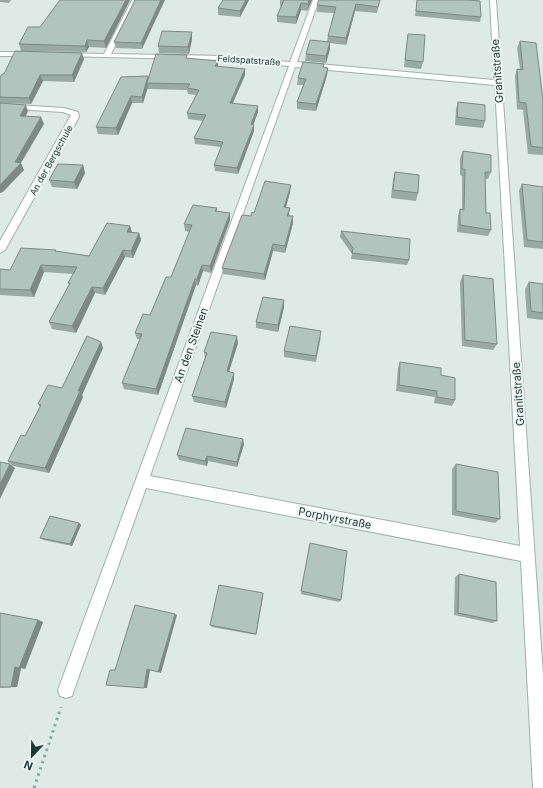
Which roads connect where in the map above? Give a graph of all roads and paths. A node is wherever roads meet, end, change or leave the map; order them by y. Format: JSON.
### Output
{"nodes":[{"id":1,"x":136,"y":0,"type":"edge"},
{"id":2,"x":316,"y":0,"type":"edge"},
{"id":3,"x":493,"y":0,"type":"edge"},
{"id":4,"x":0,"y":54,"type":"edge"},
{"id":5,"x":38,"y":54,"type":"edge"},
{"id":6,"x":61,"y":54,"type":"edge"},
{"id":7,"x":107,"y":55,"type":"junction"},
{"id":8,"x":294,"y":63,"type":"junction"},
{"id":9,"x":498,"y":83,"type":"junction"},
{"id":10,"x":0,"y":106,"type":"edge"},
{"id":11,"x":1,"y":245,"type":"edge"},
{"id":12,"x":142,"y":481,"type":"junction"},
{"id":13,"x":528,"y":555,"type":"junction"},
{"id":14,"x":66,"y":690,"type":"joint"},
{"id":15,"x":34,"y":788,"type":"edge"},
{"id":16,"x":542,"y":788,"type":"edge"}],
"edges":[{"from":1,"to":7,"type":"street"},
{"from":2,"to":8,"type":"street","name":"An den Steinen"},
{"from":3,"to":9,"type":"street","name":"Granitstraße"},
{"from":4,"to":5,"type":"street"},
{"from":6,"to":7,"type":"street","name":"Feldspatstraße"},
{"from":7,"to":8,"type":"street","name":"Feldspatstraße"},
{"from":8,"to":9,"type":"street","name":"Feldspatstraße"},
{"from":8,"to":12,"type":"street","name":"An den Steinen"},
{"from":9,"to":13,"type":"street","name":"Granitstraße"},
{"from":10,"to":11,"type":"street","name":"An der Bergschule"},
{"from":12,"to":13,"type":"street","name":"Porphyrstraße"},
{"from":12,"to":14,"type":"street","name":"An den Steinen"},
{"from":13,"to":16,"type":"street","name":"Granitstraße"},
{"from":14,"to":15,"type":"path"}]}
